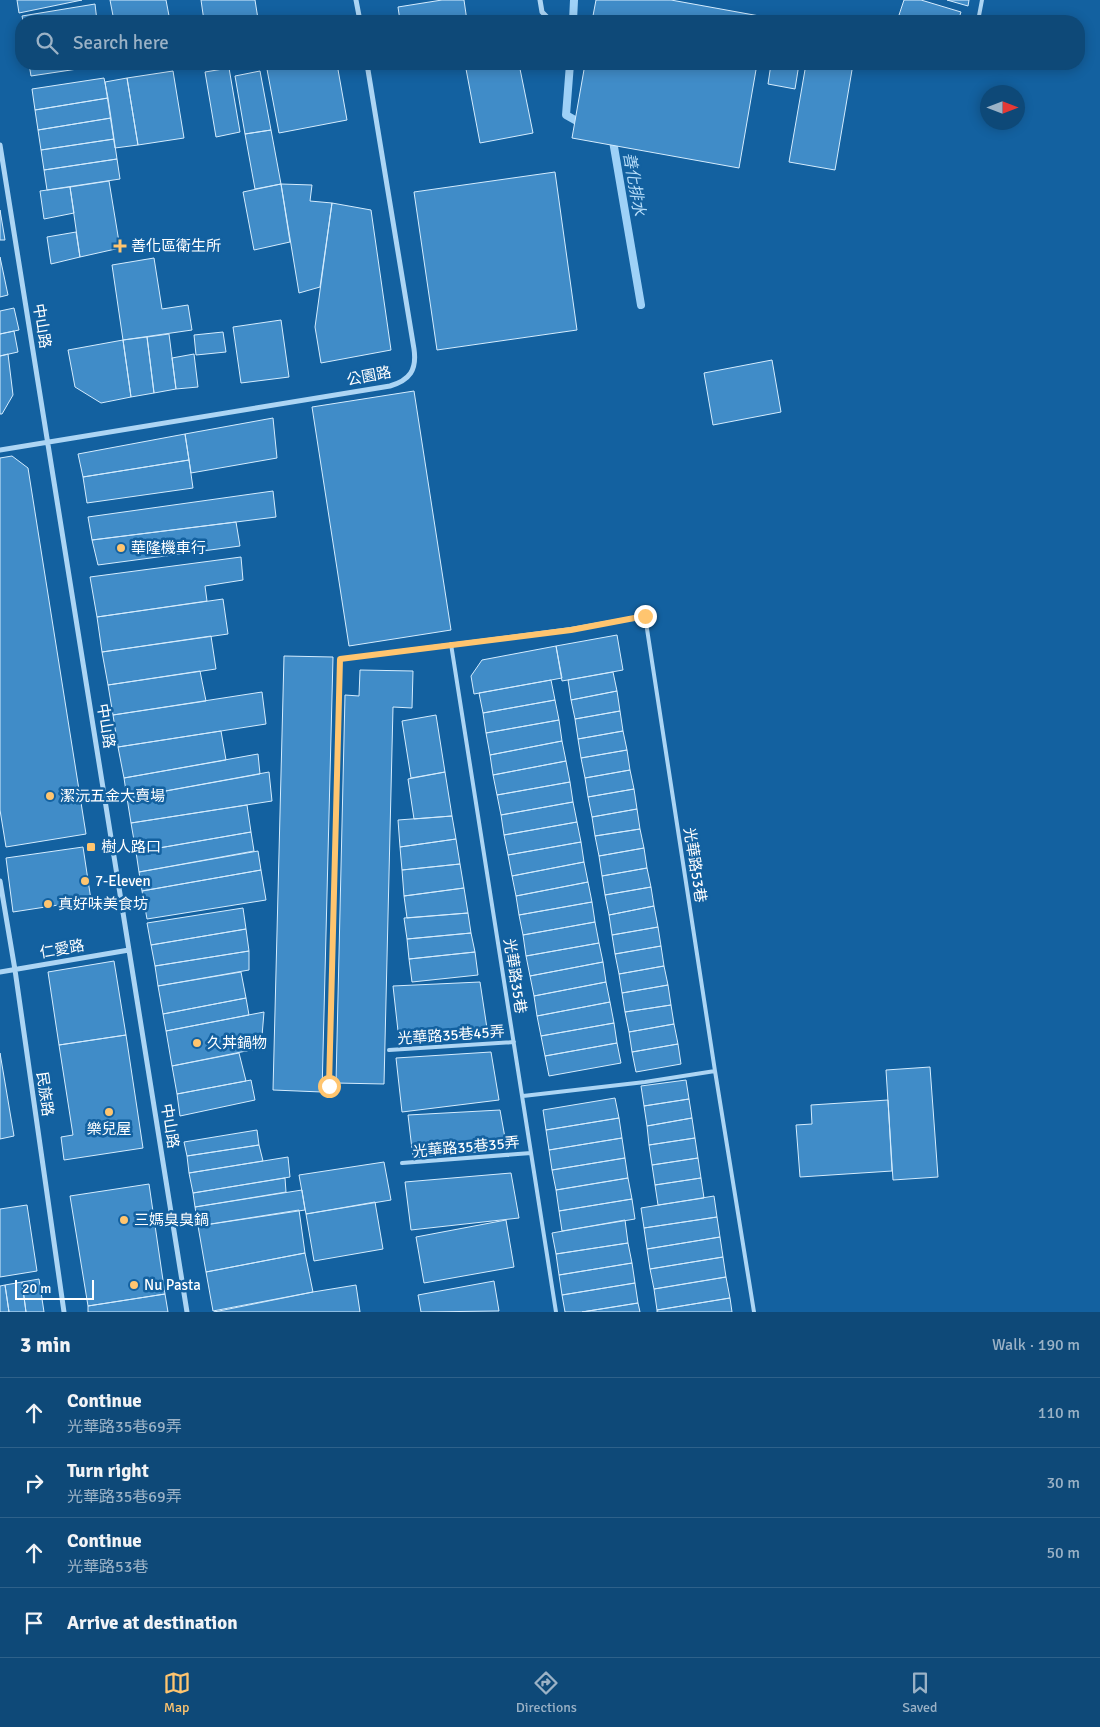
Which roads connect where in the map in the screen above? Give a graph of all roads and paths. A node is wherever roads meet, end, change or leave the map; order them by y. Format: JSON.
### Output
{"nodes":[{"id":1,"x":356,"y":0,"type":"edge"},
{"id":2,"x":540,"y":0,"type":"edge"},
{"id":3,"x":982,"y":0,"type":"edge"},
{"id":4,"x":359,"y":15,"type":"edge"},
{"id":5,"x":545,"y":15,"type":"edge"},
{"id":6,"x":979,"y":15,"type":"edge"},
{"id":7,"x":368,"y":70,"type":"edge"},
{"id":8,"x":0,"y":144,"type":"edge"},
{"id":9,"x":48,"y":442,"type":"junction"},
{"id":10,"x":0,"y":450,"type":"edge"},
{"id":11,"x":451,"y":644,"type":"junction"},
{"id":12,"x":0,"y":881,"type":"edge"},
{"id":13,"x":129,"y":950,"type":"junction"},
{"id":14,"x":15,"y":970,"type":"junction"},
{"id":15,"x":0,"y":972,"type":"edge"},
{"id":16,"x":514,"y":1042,"type":"junction"},
{"id":17,"x":389,"y":1050,"type":"dead end"},
{"id":18,"x":715,"y":1071,"type":"junction"},
{"id":19,"x":329,"y":1086,"type":"dead end"},
{"id":20,"x":522,"y":1096,"type":"junction"},
{"id":21,"x":531,"y":1153,"type":"junction"},
{"id":22,"x":402,"y":1164,"type":"dead end"},
{"id":23,"x":64,"y":1312,"type":"edge"},
{"id":24,"x":187,"y":1312,"type":"edge"},
{"id":25,"x":556,"y":1312,"type":"edge"},
{"id":26,"x":754,"y":1312,"type":"edge"}],
"edges":[{"from":1,"to":4,"type":"street"},
{"from":2,"to":5,"type":"street"},
{"from":3,"to":6,"type":"lane"},
{"from":7,"to":9,"type":"street","name":"公園路"},
{"from":8,"to":9,"type":"street","name":"中山路"},
{"from":9,"to":10,"type":"street"},
{"from":9,"to":13,"type":"street","name":"中山路"},
{"from":11,"to":16,"type":"lane","name":"光華路35巷"},
{"from":11,"to":18,"type":"lane","name":"光華路53巷"},
{"from":11,"to":19,"type":"lane"},
{"from":12,"to":14,"type":"street","name":"民族路"},
{"from":13,"to":14,"type":"street","name":"仁愛路"},
{"from":13,"to":24,"type":"street","name":"中山路"},
{"from":14,"to":15,"type":"street","name":"仁愛路"},
{"from":14,"to":23,"type":"street","name":"民族路"},
{"from":16,"to":17,"type":"lane","name":"光華路35巷45弄"},
{"from":16,"to":20,"type":"lane","name":"光華路35巷"},
{"from":18,"to":20,"type":"lane"},
{"from":18,"to":26,"type":"lane","name":"光華路53巷"},
{"from":20,"to":21,"type":"lane","name":"光華路35巷"},
{"from":21,"to":22,"type":"lane","name":"光華路35巷35弄"},
{"from":21,"to":25,"type":"lane","name":"光華路35巷"}]}
